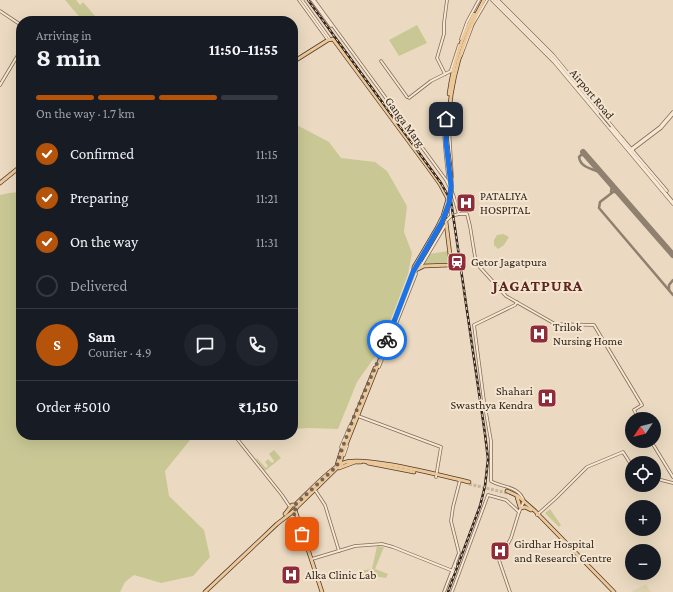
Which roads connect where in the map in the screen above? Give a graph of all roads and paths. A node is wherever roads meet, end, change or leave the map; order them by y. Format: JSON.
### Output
{"nodes":[{"id":1,"x":301,"y":0,"type":"edge"},
{"id":2,"x":313,"y":0,"type":"edge"},
{"id":3,"x":447,"y":0,"type":"edge"},
{"id":4,"x":483,"y":0,"type":"edge"},
{"id":5,"x":494,"y":0,"type":"edge"},
{"id":6,"x":498,"y":0,"type":"edge"},
{"id":7,"x":0,"y":11,"type":"edge"},
{"id":8,"x":16,"y":22,"type":"edge"},
{"id":9,"x":329,"y":39,"type":"junction"},
{"id":10,"x":16,"y":58,"type":"edge"},
{"id":11,"x":298,"y":59,"type":"edge"},
{"id":12,"x":381,"y":61,"type":"dead end"},
{"id":13,"x":453,"y":71,"type":"junction"},
{"id":14,"x":445,"y":74,"type":"junction"},
{"id":15,"x":0,"y":85,"type":"edge"},
{"id":16,"x":448,"y":113,"type":"junction"},
{"id":17,"x":673,"y":113,"type":"edge"},
{"id":18,"x":446,"y":119,"type":"junction"},
{"id":19,"x":620,"y":137,"type":"junction"},
{"id":20,"x":630,"y":151,"type":"junction"},
{"id":21,"x":16,"y":170,"type":"edge"},
{"id":22,"x":0,"y":183,"type":"edge"},
{"id":23,"x":449,"y":188,"type":"junction"},
{"id":24,"x":667,"y":191,"type":"dead end"},
{"id":25,"x":453,"y":194,"type":"junction"},
{"id":26,"x":448,"y":199,"type":"junction"},
{"id":27,"x":673,"y":203,"type":"edge"},
{"id":28,"x":459,"y":214,"type":"junction"},
{"id":29,"x":451,"y":216,"type":"junction"},
{"id":30,"x":444,"y":220,"type":"junction"},
{"id":31,"x":420,"y":263,"type":"junction"},
{"id":32,"x":414,"y":272,"type":"junction"},
{"id":33,"x":517,"y":302,"type":"junction"},
{"id":34,"x":381,"y":357,"type":"junction"},
{"id":35,"x":635,"y":412,"type":"edge"},
{"id":36,"x":358,"y":416,"type":"junction"},
{"id":37,"x":238,"y":440,"type":"edge"},
{"id":38,"x":655,"y":448,"type":"edge"},
{"id":39,"x":342,"y":450,"type":"junction"},
{"id":40,"x":343,"y":455,"type":"junction"},
{"id":41,"x":626,"y":456,"type":"edge"},
{"id":42,"x":349,"y":461,"type":"junction"},
{"id":43,"x":339,"y":466,"type":"junction"},
{"id":44,"x":436,"y":476,"type":"junction"},
{"id":45,"x":673,"y":477,"type":"edge"},
{"id":46,"x":661,"y":480,"type":"edge"},
{"id":47,"x":460,"y":481,"type":"junction"},
{"id":48,"x":469,"y":483,"type":"tunnel mouth"},
{"id":49,"x":673,"y":483,"type":"edge"},
{"id":50,"x":508,"y":486,"type":"junction"},
{"id":51,"x":315,"y":490,"type":"junction"},
{"id":52,"x":512,"y":491,"type":"junction"},
{"id":53,"x":517,"y":498,"type":"junction"},
{"id":54,"x":523,"y":501,"type":"junction"},
{"id":55,"x":521,"y":507,"type":"junction"},
{"id":56,"x":293,"y":509,"type":"junction"},
{"id":57,"x":531,"y":510,"type":"junction"},
{"id":58,"x":519,"y":512,"type":"junction"},
{"id":59,"x":537,"y":515,"type":"junction"},
{"id":60,"x":339,"y":551,"type":"junction"},
{"id":61,"x":312,"y":559,"type":"junction"},
{"id":62,"x":462,"y":567,"type":"junction"},
{"id":63,"x":456,"y":571,"type":"junction"},
{"id":64,"x":457,"y":580,"type":"junction"},
{"id":65,"x":204,"y":592,"type":"edge"},
{"id":66,"x":322,"y":592,"type":"edge"},
{"id":67,"x":444,"y":592,"type":"edge"},
{"id":68,"x":452,"y":592,"type":"edge"},
{"id":69,"x":510,"y":592,"type":"edge"},
{"id":70,"x":613,"y":592,"type":"edge"}],
"edges":[{"from":1,"to":9,"type":"street","name":"Ganga Marg"},
{"from":2,"to":23,"type":"street"},
{"from":3,"to":14,"type":"street"},
{"from":4,"to":13,"type":"main road"},
{"from":4,"to":13,"type":"main road"},
{"from":5,"to":19,"type":"street","name":"Airport Road"},
{"from":5,"to":20,"type":"street","name":"Airport Road"},
{"from":6,"to":19,"type":"street"},
{"from":7,"to":8,"type":"street"},
{"from":9,"to":11,"type":"main road"},
{"from":9,"to":26,"type":"main road","name":"Ganga Marg"},
{"from":10,"to":15,"type":"street"},
{"from":12,"to":14,"type":"street"},
{"from":13,"to":14,"type":"street"},
{"from":13,"to":16,"type":"main road"},
{"from":16,"to":18,"type":"main road"},
{"from":16,"to":25,"type":"street"},
{"from":17,"to":20,"type":"street"},
{"from":18,"to":23,"type":"street"},
{"from":18,"to":31,"type":"main road","bridge":true},
{"from":19,"to":20,"type":"street","name":"Airport Road"},
{"from":20,"to":24,"type":"street"},
{"from":20,"to":27,"type":"street","name":"Airport Road"},
{"from":21,"to":22,"type":"main road"},
{"from":23,"to":25,"type":"street"},
{"from":25,"to":28,"type":"street"},
{"from":26,"to":29,"type":"street","name":"Ganga Marg"},
{"from":26,"to":30,"type":"main road"},
{"from":28,"to":29,"type":"street"},
{"from":28,"to":33,"type":"street"},
{"from":29,"to":30,"type":"street"},
{"from":30,"to":31,"type":"street"},
{"from":30,"to":31,"type":"main road"},
{"from":30,"to":32,"type":"main road"},
{"from":31,"to":32,"type":"main road"},
{"from":31,"to":32,"type":"main road"},
{"from":32,"to":34,"type":"main road"},
{"from":33,"to":35,"type":"street"},
{"from":33,"to":50,"type":"street"},
{"from":34,"to":36,"type":"main road"},
{"from":34,"to":39,"type":"main road"},
{"from":36,"to":39,"type":"main road"},
{"from":36,"to":40,"type":"street"},
{"from":36,"to":44,"type":"street"},
{"from":37,"to":56,"type":"street"},
{"from":38,"to":45,"type":"street"},
{"from":39,"to":40,"type":"main road"},
{"from":39,"to":43,"type":"main road"},
{"from":40,"to":42,"type":"main road"},
{"from":40,"to":43,"type":"main road"},
{"from":41,"to":59,"type":"street"},
{"from":42,"to":43,"type":"main road"},
{"from":42,"to":44,"type":"main road"},
{"from":43,"to":44,"type":"main road"},
{"from":43,"to":51,"type":"main road"},
{"from":43,"to":56,"type":"main road"},
{"from":44,"to":47,"type":"main road"},
{"from":46,"to":49,"type":"street"},
{"from":47,"to":48,"type":"main road"},
{"from":47,"to":63,"type":"street"},
{"from":50,"to":52,"type":"street"},
{"from":50,"to":54,"type":"street"},
{"from":51,"to":56,"type":"main road"},
{"from":51,"to":60,"type":"street"},
{"from":52,"to":53,"type":"main road"},
{"from":52,"to":54,"type":"main road"},
{"from":53,"to":54,"type":"main road"},
{"from":53,"to":55,"type":"main road"},
{"from":54,"to":55,"type":"street"},
{"from":54,"to":57,"type":"main road"},
{"from":54,"to":59,"type":"main road"},
{"from":55,"to":57,"type":"main road"},
{"from":55,"to":58,"type":"street"},
{"from":56,"to":61,"type":"main road"},
{"from":56,"to":65,"type":"main road"},
{"from":56,"to":66,"type":"main road"},
{"from":57,"to":59,"type":"main road"},
{"from":58,"to":62,"type":"street"},
{"from":58,"to":69,"type":"street"},
{"from":59,"to":70,"type":"main road"},
{"from":60,"to":61,"type":"street"},
{"from":60,"to":63,"type":"street"},
{"from":61,"to":66,"type":"main road"},
{"from":62,"to":63,"type":"street"},
{"from":62,"to":64,"type":"street"},
{"from":63,"to":64,"type":"street"},
{"from":63,"to":67,"type":"street"},
{"from":64,"to":68,"type":"street"}]}
